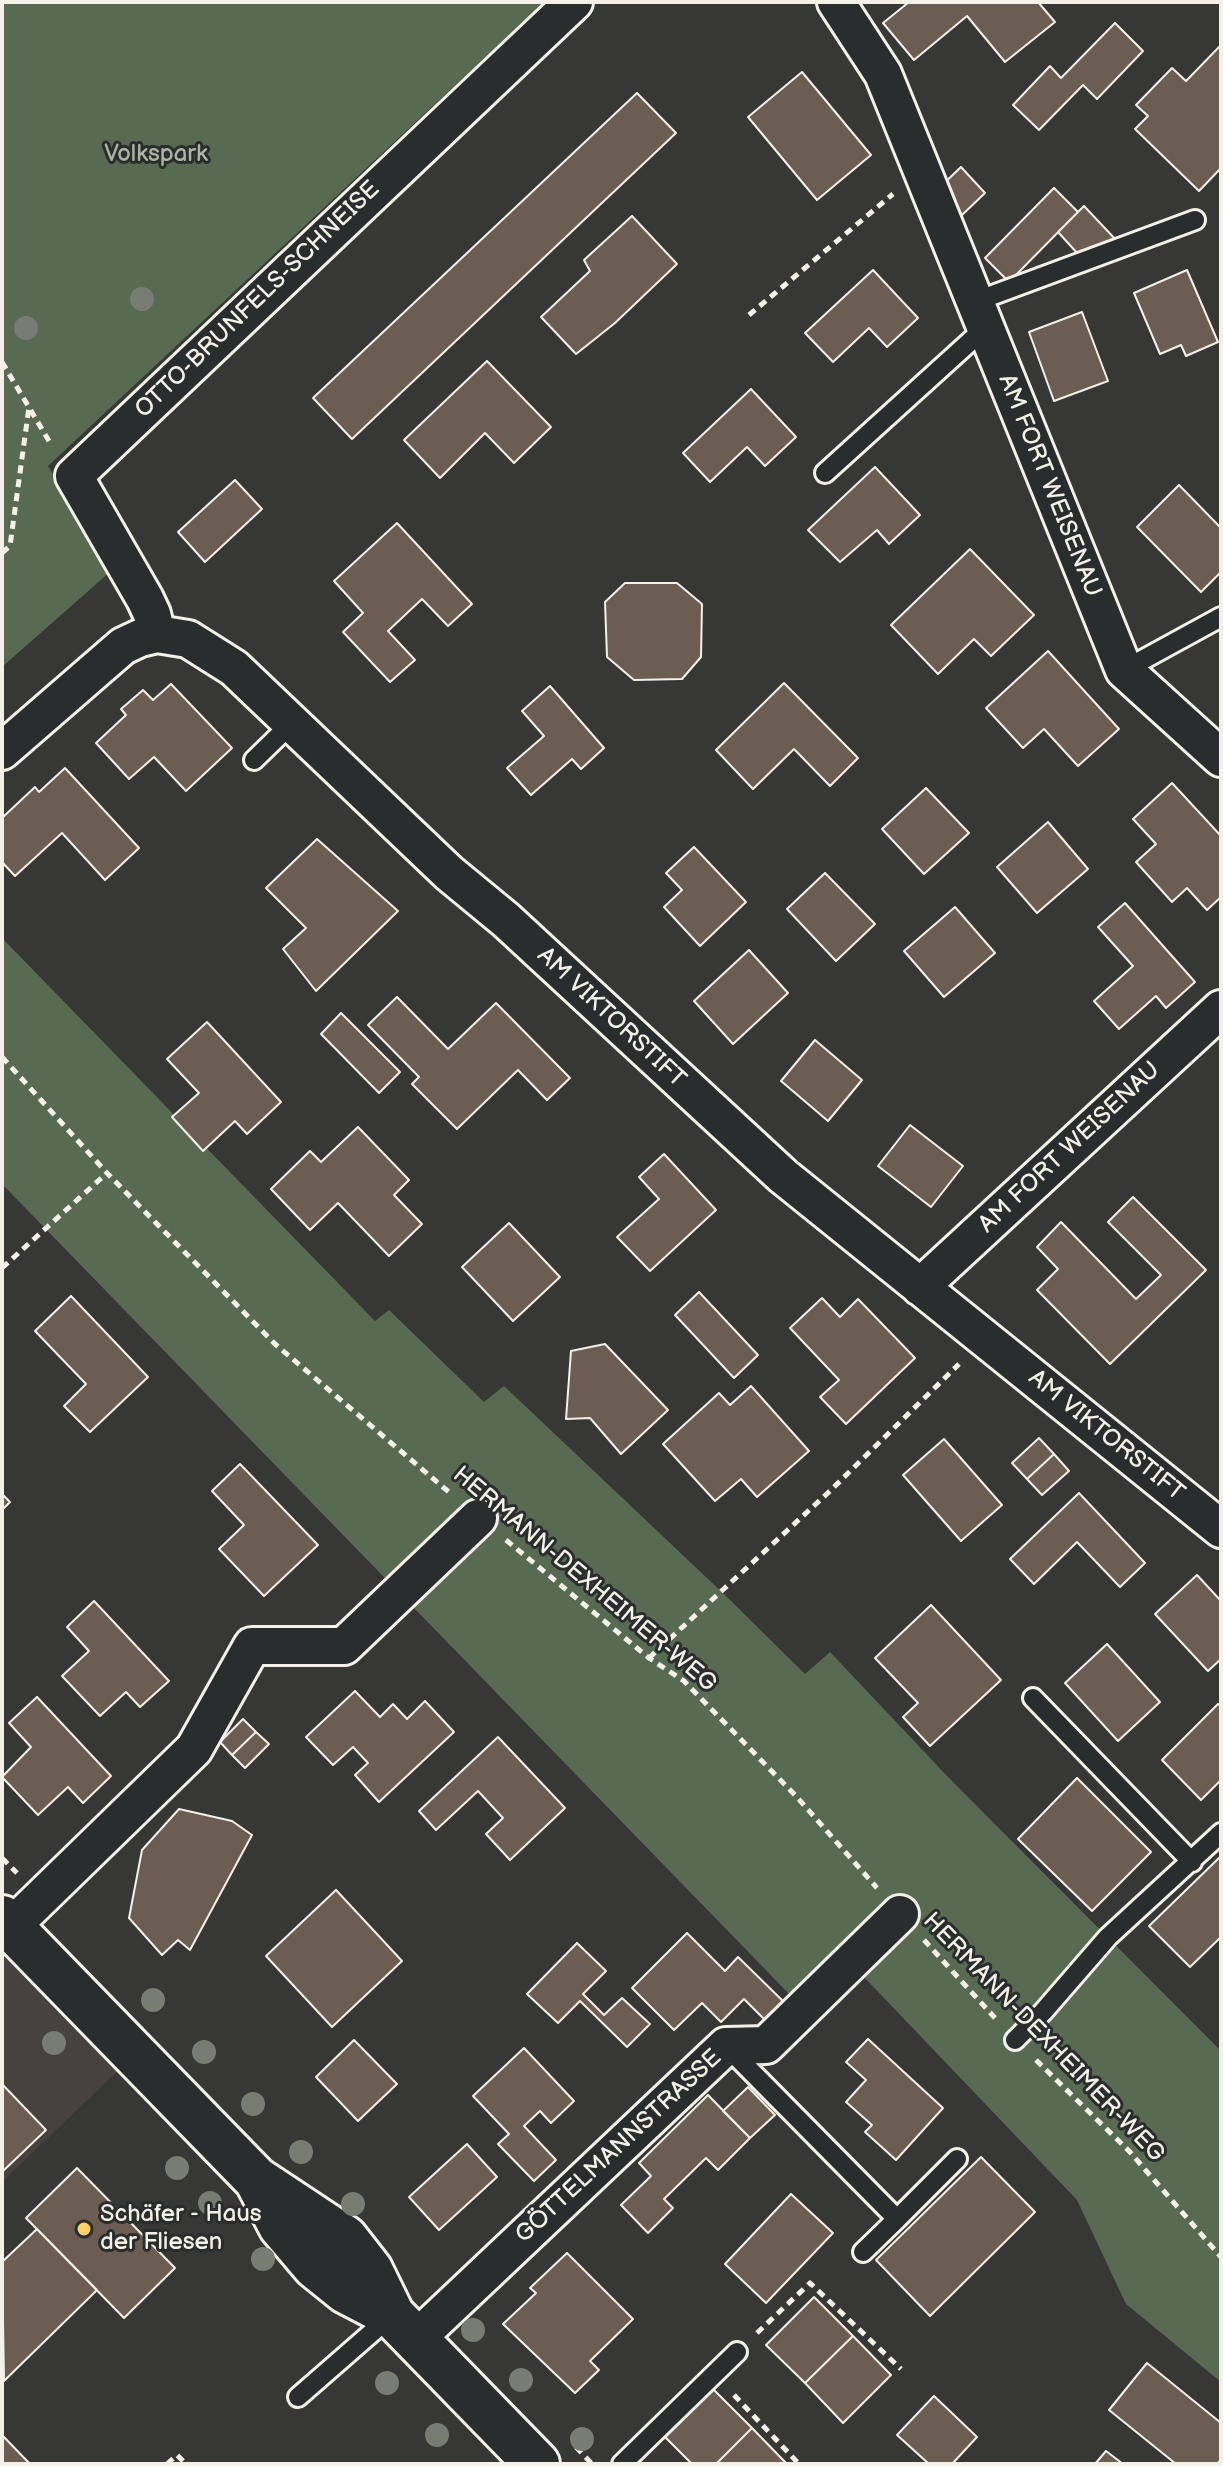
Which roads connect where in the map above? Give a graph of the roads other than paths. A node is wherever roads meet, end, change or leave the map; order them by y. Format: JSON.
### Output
{"nodes":[{"id":1,"x":574,"y":2,"type":"edge"},
{"id":2,"x":836,"y":2,"type":"edge"},
{"id":3,"x":1195,"y":220,"type":"dead end"},
{"id":4,"x":980,"y":315,"type":"junction"},
{"id":5,"x":825,"y":473,"type":"dead end"},
{"id":6,"x":1221,"y":617,"type":"edge"},
{"id":7,"x":157,"y":634,"type":"junction"},
{"id":8,"x":1124,"y":670,"type":"junction"},
{"id":9,"x":292,"y":723,"type":"junction"},
{"id":10,"x":2,"y":751,"type":"edge"},
{"id":11,"x":1221,"y":758,"type":"edge"},
{"id":12,"x":254,"y":760,"type":"dead end"},
{"id":13,"x":1221,"y":1009,"type":"edge"},
{"id":14,"x":920,"y":1287,"type":"junction"},
{"id":15,"x":478,"y":1518,"type":"road end"},
{"id":16,"x":1221,"y":1529,"type":"edge"},
{"id":17,"x":1033,"y":1698,"type":"dead end"},
{"id":18,"x":1221,"y":1833,"type":"edge"},
{"id":19,"x":1192,"y":1862,"type":"junction"},
{"id":20,"x":900,"y":1914,"type":"road end"},
{"id":21,"x":6,"y":1922,"type":"edge"},
{"id":22,"x":1015,"y":2040,"type":"road end"},
{"id":23,"x":726,"y":2046,"type":"junction"},
{"id":24,"x":957,"y":2159,"type":"dead end"},
{"id":25,"x":897,"y":2219,"type":"junction"},
{"id":26,"x":863,"y":2252,"type":"dead end"},
{"id":27,"x":404,"y":2327,"type":"junction"},
{"id":28,"x":737,"y":2352,"type":"road end"},
{"id":29,"x":298,"y":2397,"type":"dead end"},
{"id":30,"x":537,"y":2464,"type":"edge"},
{"id":31,"x":622,"y":2464,"type":"edge"}],
"edges":[{"from":1,"to":7,"type":"street","name":"OTTO-BRUNFELS-SCHNEISE"},
{"from":2,"to":4,"type":"street","name":"AM FORT WEISENAU"},
{"from":3,"to":4,"type":"lane"},
{"from":4,"to":5,"type":"lane"},
{"from":4,"to":8,"type":"street","name":"AM FORT WEISENAU"},
{"from":6,"to":8,"type":"lane"},
{"from":7,"to":9,"type":"street","name":"AM VIKTORSTIFT"},
{"from":7,"to":10,"type":"street"},
{"from":8,"to":11,"type":"street","name":"AM FORT WEISENAU"},
{"from":9,"to":12,"type":"lane"},
{"from":9,"to":14,"type":"street","name":"AM VIKTORSTIFT"},
{"from":13,"to":14,"type":"street","name":"AM FORT WEISENAU"},
{"from":14,"to":16,"type":"street","name":"AM VIKTORSTIFT"},
{"from":15,"to":21,"type":"street"},
{"from":17,"to":19,"type":"lane"},
{"from":18,"to":19,"type":"lane"},
{"from":19,"to":22,"type":"lane"},
{"from":20,"to":23,"type":"street","name":"GÖTTELMANNSTRASSE"},
{"from":21,"to":27,"type":"street"},
{"from":23,"to":25,"type":"lane"},
{"from":23,"to":27,"type":"street","name":"GÖTTELMANNSTRASSE"},
{"from":24,"to":25,"type":"lane"},
{"from":25,"to":26,"type":"lane"},
{"from":27,"to":29,"type":"lane"},
{"from":27,"to":30,"type":"street"},
{"from":28,"to":31,"type":"lane"}]}
